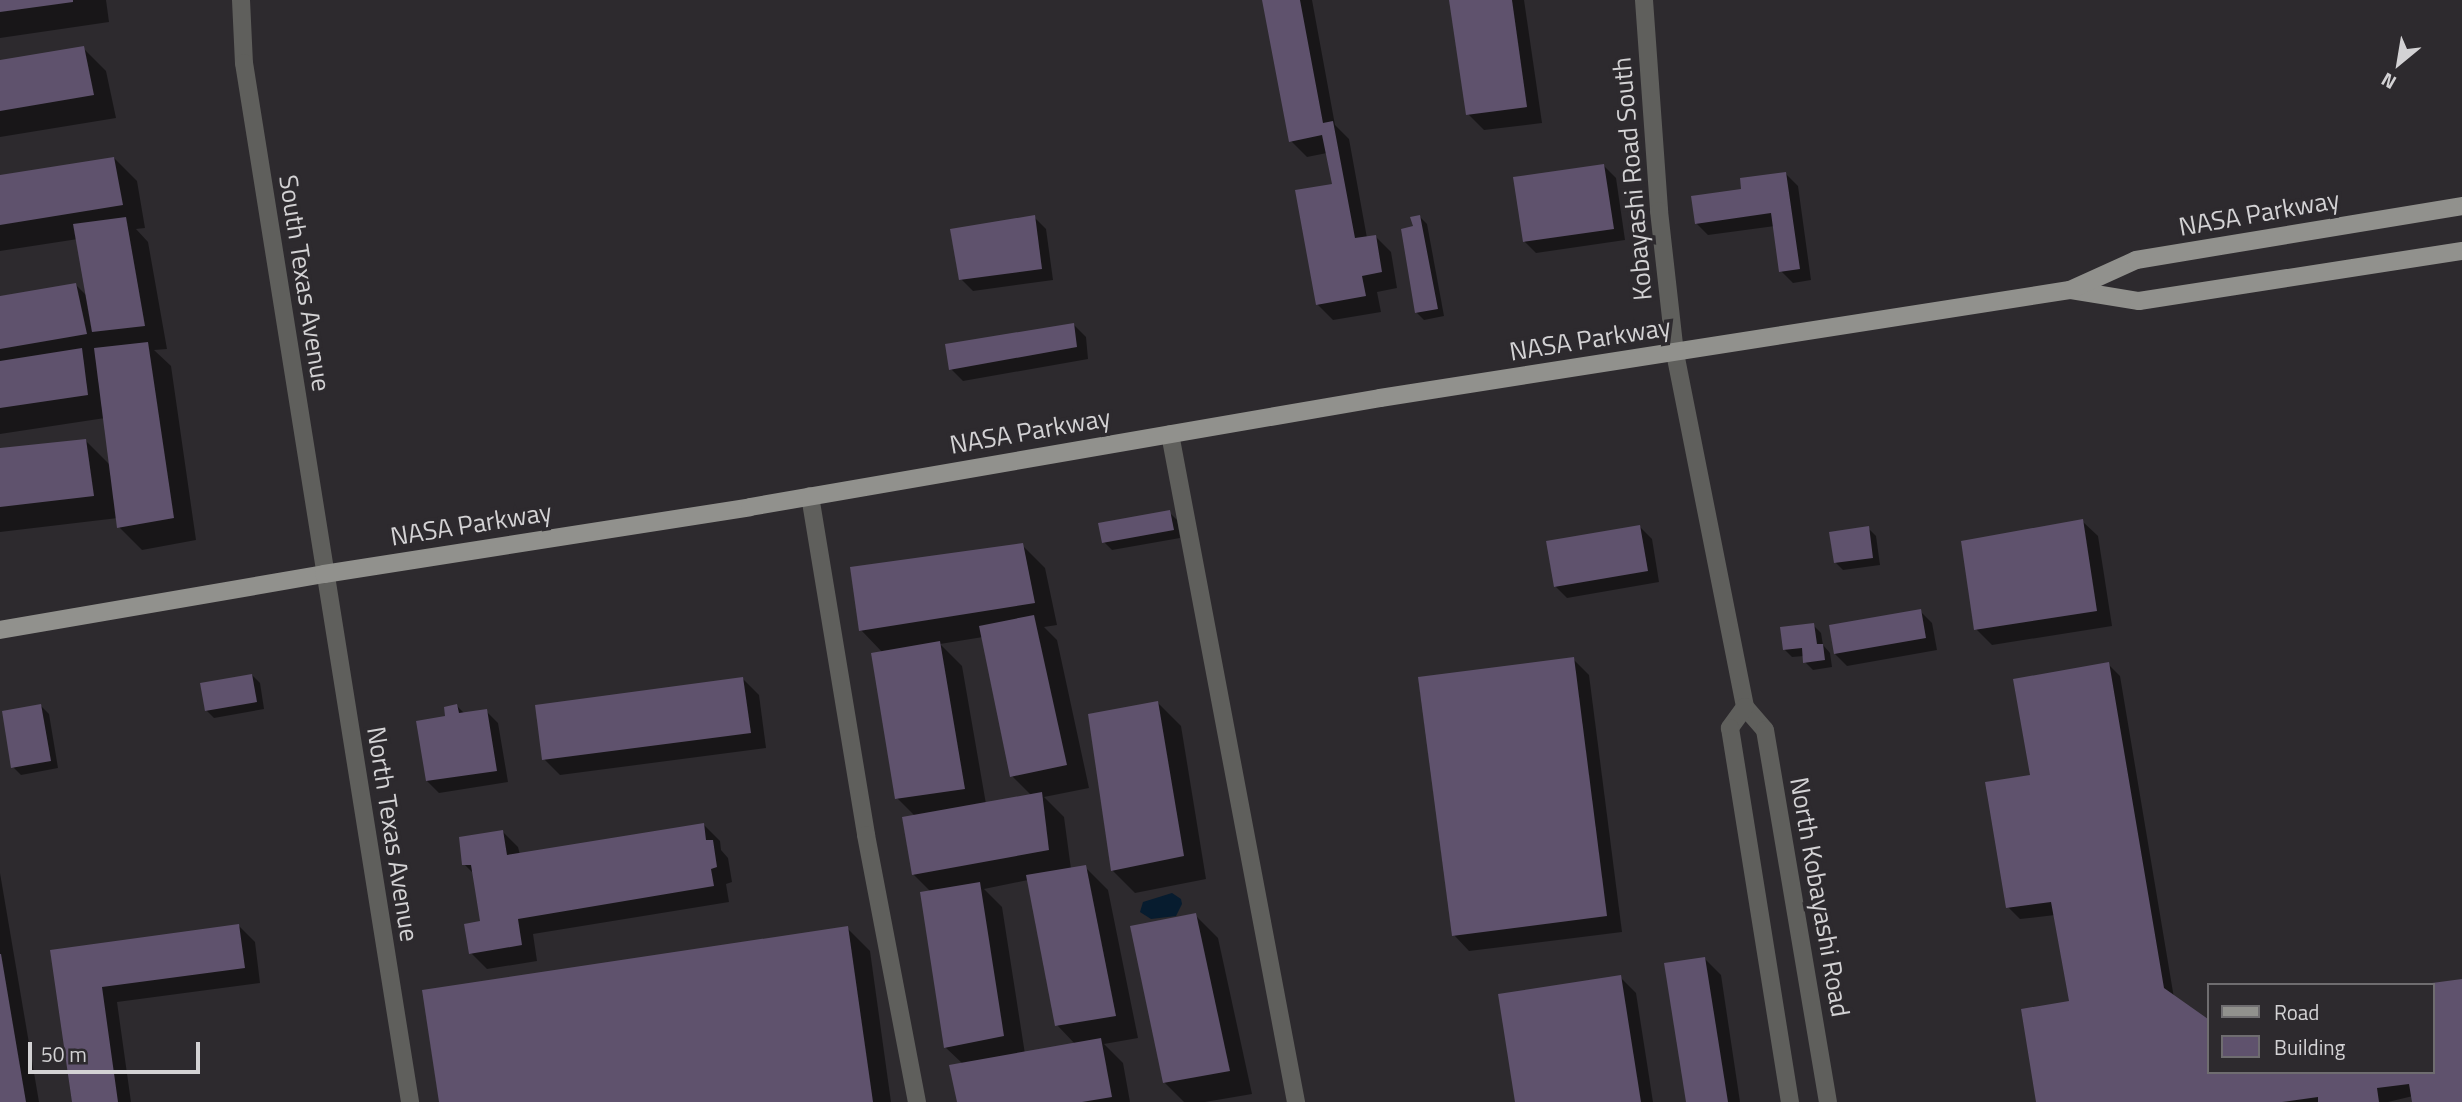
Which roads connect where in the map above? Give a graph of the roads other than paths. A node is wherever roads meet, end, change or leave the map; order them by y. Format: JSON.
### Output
{"nodes":[{"id":1,"x":241,"y":0,"type":"edge"},
{"id":2,"x":1644,"y":0,"type":"edge"},
{"id":3,"x":2462,"y":206,"type":"edge"},
{"id":4,"x":2462,"y":251,"type":"edge"},
{"id":5,"x":2070,"y":290,"type":"junction"},
{"id":6,"x":1675,"y":353,"type":"junction"},
{"id":7,"x":1170,"y":434,"type":"junction"},
{"id":8,"x":810,"y":496,"type":"junction"},
{"id":9,"x":324,"y":574,"type":"junction"},
{"id":10,"x":0,"y":629,"type":"edge"},
{"id":11,"x":1745,"y":707,"type":"junction"},
{"id":12,"x":410,"y":1102,"type":"edge"},
{"id":13,"x":917,"y":1102,"type":"edge"},
{"id":14,"x":1296,"y":1102,"type":"edge"},
{"id":15,"x":1790,"y":1102,"type":"edge"},
{"id":16,"x":1828,"y":1102,"type":"edge"}],
"edges":[{"from":1,"to":9,"type":"street","name":"South Texas Avenue"},
{"from":2,"to":6,"type":"street","name":"Kobayashi Road South"},
{"from":3,"to":5,"type":"main road","name":"NASA Parkway"},
{"from":4,"to":5,"type":"main road","name":"NASA Parkway"},
{"from":5,"to":6,"type":"main road","name":"NASA Parkway"},
{"from":6,"to":7,"type":"main road","name":"NASA Parkway"},
{"from":6,"to":11,"type":"street","name":"North Kobayashi Road"},
{"from":7,"to":8,"type":"main road","name":"NASA Parkway"},
{"from":7,"to":14,"type":"street"},
{"from":8,"to":9,"type":"main road","name":"NASA Parkway"},
{"from":8,"to":13,"type":"street"},
{"from":9,"to":10,"type":"main road","name":"NASA Parkway"},
{"from":9,"to":12,"type":"street","name":"North Texas Avenue"},
{"from":11,"to":15,"type":"street"},
{"from":11,"to":16,"type":"street","name":"North Kobayashi Road"}]}
